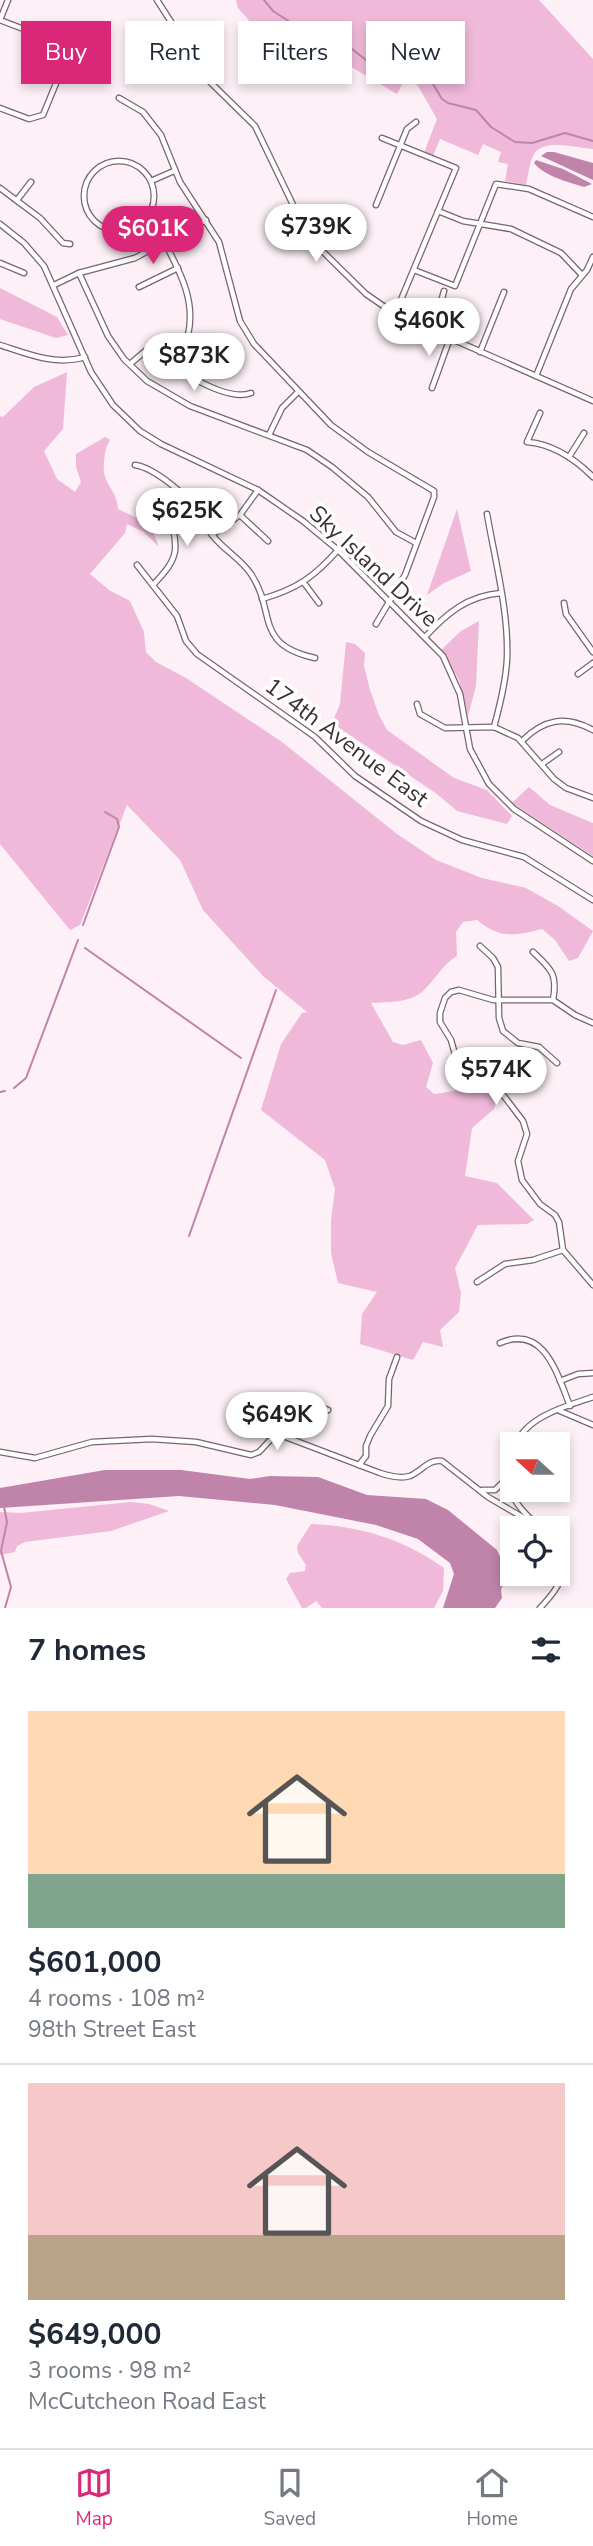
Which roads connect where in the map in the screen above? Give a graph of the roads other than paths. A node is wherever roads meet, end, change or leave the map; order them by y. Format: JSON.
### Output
{"nodes":[{"id":1,"x":8,"y":0,"type":"edge"},
{"id":2,"x":157,"y":0,"type":"edge"},
{"id":3,"x":0,"y":20,"type":"edge"},
{"id":4,"x":21,"y":28,"type":"edge"},
{"id":5,"x":56,"y":84,"type":"edge"},
{"id":6,"x":119,"y":98,"type":"dead end"},
{"id":7,"x":0,"y":108,"type":"edge"},
{"id":8,"x":416,"y":122,"type":"dead end"},
{"id":9,"x":382,"y":138,"type":"dead end"},
{"id":10,"x":400,"y":146,"type":"junction"},
{"id":11,"x":174,"y":171,"type":"junction"},
{"id":12,"x":151,"y":181,"type":"junction"},
{"id":13,"x":31,"y":182,"type":"dead end"},
{"id":14,"x":0,"y":188,"type":"edge"},
{"id":15,"x":17,"y":200,"type":"junction"},
{"id":16,"x":376,"y":205,"type":"dead end"},
{"id":17,"x":438,"y":211,"type":"junction"},
{"id":18,"x":593,"y":217,"type":"edge"},
{"id":19,"x":206,"y":220,"type":"junction"},
{"id":20,"x":480,"y":223,"type":"junction"},
{"id":21,"x":0,"y":224,"type":"edge"},
{"id":22,"x":165,"y":243,"type":"junction"},
{"id":23,"x":70,"y":244,"type":"dead end"},
{"id":24,"x":593,"y":257,"type":"edge"},
{"id":25,"x":0,"y":263,"type":"edge"},
{"id":26,"x":177,"y":268,"type":"junction"},
{"id":27,"x":414,"y":270,"type":"junction"},
{"id":28,"x":24,"y":273,"type":"dead end"},
{"id":29,"x":79,"y":273,"type":"junction"},
{"id":30,"x":582,"y":275,"type":"junction"},
{"id":31,"x":54,"y":285,"type":"junction"},
{"id":32,"x":139,"y":288,"type":"dead end"},
{"id":33,"x":444,"y":291,"type":"dead end"},
{"id":34,"x":504,"y":292,"type":"dead end"},
{"id":35,"x":395,"y":314,"type":"junction"},
{"id":36,"x":433,"y":331,"type":"junction"},
{"id":37,"x":188,"y":335,"type":"dead end"},
{"id":38,"x":450,"y":338,"type":"junction"},
{"id":39,"x":0,"y":345,"type":"edge"},
{"id":40,"x":481,"y":352,"type":"junction"},
{"id":41,"x":85,"y":357,"type":"junction"},
{"id":42,"x":130,"y":365,"type":"junction"},
{"id":43,"x":536,"y":376,"type":"junction"},
{"id":44,"x":432,"y":388,"type":"dead end"},
{"id":45,"x":298,"y":392,"type":"junction"},
{"id":46,"x":251,"y":393,"type":"dead end"},
{"id":47,"x":593,"y":401,"type":"edge"},
{"id":48,"x":540,"y":413,"type":"dead end"},
{"id":49,"x":584,"y":433,"type":"dead end"},
{"id":50,"x":269,"y":435,"type":"junction"},
{"id":51,"x":569,"y":457,"type":"junction"},
{"id":52,"x":135,"y":466,"type":"dead end"},
{"id":53,"x":593,"y":477,"type":"edge"},
{"id":54,"x":258,"y":490,"type":"junction"},
{"id":55,"x":179,"y":491,"type":"junction"},
{"id":56,"x":488,"y":514,"type":"dead end"},
{"id":57,"x":240,"y":515,"type":"junction"},
{"id":58,"x":212,"y":536,"type":"junction"},
{"id":59,"x":268,"y":541,"type":"dead end"},
{"id":60,"x":416,"y":543,"type":"junction"},
{"id":61,"x":338,"y":550,"type":"junction"},
{"id":62,"x":137,"y":565,"type":"dead end"},
{"id":63,"x":304,"y":583,"type":"junction"},
{"id":64,"x":154,"y":584,"type":"junction"},
{"id":65,"x":501,"y":593,"type":"junction"},
{"id":66,"x":262,"y":600,"type":"junction"},
{"id":67,"x":390,"y":602,"type":"junction"},
{"id":68,"x":319,"y":603,"type":"dead end"},
{"id":69,"x":564,"y":603,"type":"dead end"},
{"id":70,"x":376,"y":624,"type":"dead end"},
{"id":71,"x":425,"y":636,"type":"junction"},
{"id":72,"x":593,"y":652,"type":"edge"},
{"id":73,"x":315,"y":658,"type":"dead end"},
{"id":74,"x":593,"y":663,"type":"edge"},
{"id":75,"x":578,"y":674,"type":"dead end"},
{"id":76,"x":416,"y":704,"type":"dead end"},
{"id":77,"x":494,"y":727,"type":"junction"},
{"id":78,"x":465,"y":728,"type":"junction"},
{"id":79,"x":593,"y":730,"type":"edge"},
{"id":80,"x":522,"y":741,"type":"junction"},
{"id":81,"x":559,"y":752,"type":"dead end"},
{"id":82,"x":542,"y":764,"type":"junction"},
{"id":83,"x":593,"y":798,"type":"edge"},
{"id":84,"x":593,"y":861,"type":"edge"},
{"id":85,"x":593,"y":900,"type":"edge"},
{"id":86,"x":480,"y":946,"type":"dead end"},
{"id":87,"x":533,"y":952,"type":"dead end"},
{"id":88,"x":500,"y":1000,"type":"junction"},
{"id":89,"x":553,"y":1000,"type":"junction"},
{"id":90,"x":593,"y":1023,"type":"edge"},
{"id":91,"x":557,"y":1063,"type":"dead end"},
{"id":92,"x":563,"y":1250,"type":"junction"},
{"id":93,"x":477,"y":1282,"type":"dead end"},
{"id":94,"x":593,"y":1286,"type":"edge"},
{"id":95,"x":500,"y":1343,"type":"dead end"},
{"id":96,"x":397,"y":1357,"type":"dead end"},
{"id":97,"x":593,"y":1373,"type":"edge"},
{"id":98,"x":560,"y":1381,"type":"junction"},
{"id":99,"x":593,"y":1397,"type":"edge"},
{"id":100,"x":570,"y":1406,"type":"junction"},
{"id":101,"x":328,"y":1410,"type":"dead end"},
{"id":102,"x":559,"y":1410,"type":"junction"},
{"id":103,"x":593,"y":1425,"type":"edge"},
{"id":104,"x":522,"y":1432,"type":"edge"},
{"id":105,"x":274,"y":1437,"type":"junction"},
{"id":106,"x":0,"y":1452,"type":"edge"},
{"id":107,"x":359,"y":1465,"type":"junction"},
{"id":108,"x":500,"y":1487,"type":"edge"},
{"id":109,"x":478,"y":1489,"type":"junction"},
{"id":110,"x":517,"y":1502,"type":"edge"},
{"id":111,"x":520,"y":1516,"type":"edge"},
{"id":112,"x":530,"y":1516,"type":"edge"},
{"id":113,"x":558,"y":1586,"type":"edge"},
{"id":114,"x":540,"y":1608,"type":"edge"}],
"edges":[{"from":1,"to":3,"type":"street"},
{"from":2,"to":35,"type":"street"},
{"from":3,"to":4,"type":"street"},
{"from":5,"to":7,"type":"street"},
{"from":6,"to":11,"type":"street"},
{"from":8,"to":10,"type":"street"},
{"from":9,"to":10,"type":"street"},
{"from":10,"to":16,"type":"street"},
{"from":10,"to":17,"type":"street"},
{"from":11,"to":12,"type":"street"},
{"from":11,"to":19,"type":"street"},
{"from":12,"to":12,"type":"street"},
{"from":13,"to":15,"type":"street"},
{"from":14,"to":15,"type":"street"},
{"from":15,"to":23,"type":"street"},
{"from":17,"to":20,"type":"street"},
{"from":17,"to":27,"type":"street"},
{"from":18,"to":20,"type":"street"},
{"from":19,"to":22,"type":"street"},
{"from":19,"to":45,"type":"street"},
{"from":20,"to":27,"type":"street"},
{"from":20,"to":30,"type":"street"},
{"from":21,"to":31,"type":"street","name":"Sky Island Drive"},
{"from":22,"to":26,"type":"street"},
{"from":22,"to":29,"type":"street"},
{"from":24,"to":30,"type":"street"},
{"from":25,"to":28,"type":"street"},
{"from":26,"to":32,"type":"street"},
{"from":26,"to":37,"type":"street"},
{"from":27,"to":35,"type":"street"},
{"from":29,"to":31,"type":"street"},
{"from":29,"to":42,"type":"street"},
{"from":30,"to":43,"type":"street"},
{"from":31,"to":41,"type":"street","name":"Sky Island Drive"},
{"from":33,"to":36,"type":"street"},
{"from":34,"to":40,"type":"street"},
{"from":35,"to":36,"type":"street"},
{"from":36,"to":38,"type":"street"},
{"from":38,"to":40,"type":"street"},
{"from":38,"to":44,"type":"street"},
{"from":39,"to":41,"type":"street"},
{"from":40,"to":43,"type":"street"},
{"from":41,"to":54,"type":"street","name":"Sky Island Drive"},
{"from":42,"to":46,"type":"street"},
{"from":42,"to":50,"type":"street"},
{"from":43,"to":47,"type":"street"},
{"from":45,"to":50,"type":"street"},
{"from":45,"to":60,"type":"street"},
{"from":48,"to":51,"type":"street"},
{"from":49,"to":51,"type":"street"},
{"from":50,"to":60,"type":"street"},
{"from":51,"to":53,"type":"street"},
{"from":52,"to":55,"type":"street"},
{"from":54,"to":57,"type":"street"},
{"from":54,"to":61,"type":"street","name":"Sky Island Drive"},
{"from":55,"to":58,"type":"street"},
{"from":55,"to":64,"type":"street"},
{"from":56,"to":65,"type":"street"},
{"from":57,"to":58,"type":"street"},
{"from":57,"to":59,"type":"street"},
{"from":58,"to":66,"type":"street"},
{"from":60,"to":67,"type":"street"},
{"from":61,"to":63,"type":"street"},
{"from":61,"to":67,"type":"street","name":"Sky Island Drive"},
{"from":62,"to":64,"type":"street","name":"174th Avenue East"},
{"from":63,"to":66,"type":"street"},
{"from":63,"to":68,"type":"street"},
{"from":64,"to":85,"type":"street","name":"174th Avenue East"},
{"from":65,"to":71,"type":"street"},
{"from":65,"to":77,"type":"street"},
{"from":66,"to":73,"type":"street"},
{"from":67,"to":70,"type":"street"},
{"from":67,"to":71,"type":"street","name":"Sky Island Drive"},
{"from":69,"to":72,"type":"street"},
{"from":71,"to":78,"type":"street","name":"Sky Island Drive"},
{"from":74,"to":75,"type":"street"},
{"from":76,"to":78,"type":"street"},
{"from":77,"to":78,"type":"street"},
{"from":77,"to":80,"type":"street"},
{"from":78,"to":84,"type":"street","name":"Sky Island Drive"},
{"from":79,"to":80,"type":"street"},
{"from":80,"to":82,"type":"street"},
{"from":81,"to":82,"type":"street"},
{"from":82,"to":83,"type":"street"},
{"from":86,"to":88,"type":"street"},
{"from":87,"to":89,"type":"street"},
{"from":88,"to":89,"type":"street"},
{"from":88,"to":91,"type":"street"},
{"from":88,"to":92,"type":"street"},
{"from":89,"to":90,"type":"street"},
{"from":92,"to":93,"type":"street"},
{"from":92,"to":94,"type":"street"},
{"from":95,"to":98,"type":"street"},
{"from":96,"to":107,"type":"street"},
{"from":97,"to":98,"type":"street"},
{"from":98,"to":100,"type":"street"},
{"from":99,"to":100,"type":"street"},
{"from":100,"to":102,"type":"street"},
{"from":101,"to":105,"type":"street"},
{"from":102,"to":103,"type":"street"},
{"from":102,"to":104,"type":"street"},
{"from":105,"to":106,"type":"street"},
{"from":105,"to":107,"type":"street"},
{"from":107,"to":109,"type":"street"},
{"from":108,"to":109,"type":"street"},
{"from":109,"to":111,"type":"street"},
{"from":110,"to":112,"type":"street"},
{"from":113,"to":114,"type":"street"}]}
